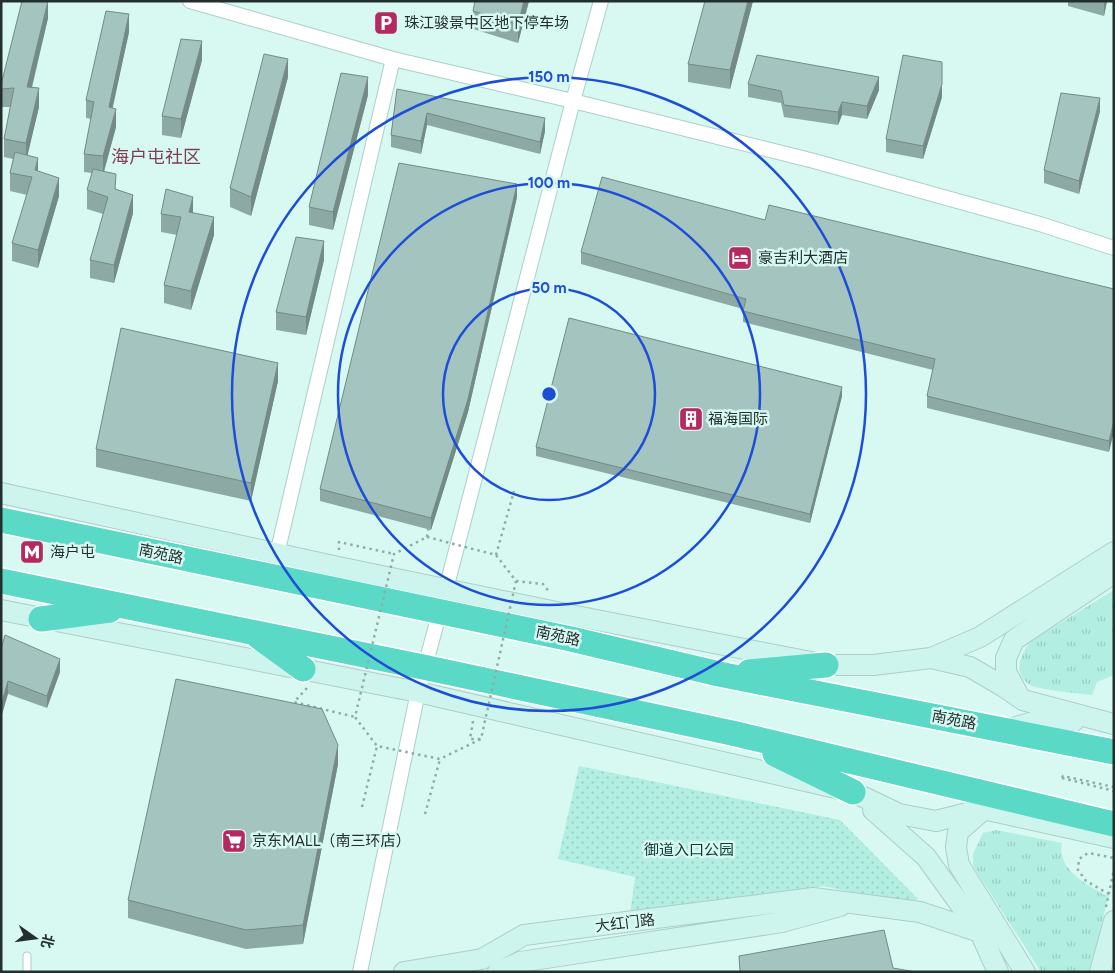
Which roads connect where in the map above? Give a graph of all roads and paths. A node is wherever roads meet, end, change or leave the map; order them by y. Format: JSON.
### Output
{"nodes":[{"id":1,"x":190,"y":1,"type":"edge"},
{"id":2,"x":601,"y":1,"type":"edge"},
{"id":3,"x":393,"y":58,"type":"junction"},
{"id":4,"x":573,"y":100,"type":"junction"},
{"id":5,"x":1114,"y":248,"type":"edge"},
{"id":6,"x":514,"y":491,"type":"dead end"},
{"id":7,"x":1,"y":493,"type":"edge"},
{"id":8,"x":431,"y":518,"type":"edge"},
{"id":9,"x":1,"y":520,"type":"edge"},
{"id":10,"x":427,"y":537,"type":"junction"},
{"id":11,"x":339,"y":542,"type":"dead end"},
{"id":12,"x":1114,"y":552,"type":"edge"},
{"id":13,"x":277,"y":554,"type":"junction"},
{"id":14,"x":394,"y":554,"type":"junction"},
{"id":15,"x":496,"y":554,"type":"junction"},
{"id":16,"x":1114,"y":573,"type":"edge"},
{"id":17,"x":1,"y":581,"type":"edge"},
{"id":18,"x":516,"y":581,"type":"junction"},
{"id":19,"x":543,"y":584,"type":"dead end"},
{"id":20,"x":443,"y":600,"type":"junction"},
{"id":21,"x":130,"y":607,"type":"junction"},
{"id":22,"x":1,"y":610,"type":"edge"},
{"id":23,"x":41,"y":619,"type":"junction"},
{"id":24,"x":252,"y":632,"type":"junction"},
{"id":25,"x":931,"y":658,"type":"junction"},
{"id":26,"x":826,"y":665,"type":"junction"},
{"id":27,"x":424,"y":667,"type":"junction"},
{"id":28,"x":304,"y":669,"type":"junction"},
{"id":29,"x":719,"y":674,"type":"junction"},
{"id":30,"x":418,"y":692,"type":"junction"},
{"id":31,"x":1020,"y":697,"type":"junction"},
{"id":32,"x":294,"y":702,"type":"edge"},
{"id":33,"x":476,"y":705,"type":"junction"},
{"id":34,"x":355,"y":717,"type":"junction"},
{"id":35,"x":1106,"y":723,"type":"edge"},
{"id":36,"x":1005,"y":730,"type":"junction"},
{"id":37,"x":732,"y":733,"type":"junction"},
{"id":38,"x":481,"y":739,"type":"junction"},
{"id":39,"x":377,"y":746,"type":"junction"},
{"id":40,"x":1114,"y":752,"type":"edge"},
{"id":41,"x":440,"y":759,"type":"junction"},
{"id":42,"x":1114,"y":787,"type":"edge"},
{"id":43,"x":1113,"y":791,"type":"edge"},
{"id":44,"x":853,"y":792,"type":"junction"},
{"id":45,"x":362,"y":807,"type":"dead end"},
{"id":46,"x":984,"y":809,"type":"junction"},
{"id":47,"x":424,"y":814,"type":"dead end"},
{"id":48,"x":1108,"y":832,"type":"edge"},
{"id":49,"x":1114,"y":858,"type":"edge"},
{"id":50,"x":1114,"y":869,"type":"edge"},
{"id":51,"x":1112,"y":874,"type":"dead end"},
{"id":52,"x":1109,"y":894,"type":"dead end"},
{"id":53,"x":852,"y":902,"type":"junction"},
{"id":54,"x":1114,"y":921,"type":"edge"},
{"id":55,"x":980,"y":932,"type":"junction"},
{"id":56,"x":27,"y":956,"type":"dead end"},
{"id":57,"x":520,"y":967,"type":"edge"},
{"id":58,"x":27,"y":972,"type":"edge"},
{"id":59,"x":360,"y":972,"type":"edge"},
{"id":60,"x":404,"y":972,"type":"edge"},
{"id":61,"x":498,"y":972,"type":"edge"},
{"id":62,"x":998,"y":972,"type":"edge"},
{"id":63,"x":1025,"y":972,"type":"edge"},
{"id":64,"x":1100,"y":972,"type":"edge"}],
"edges":[{"from":1,"to":3,"type":"street"},
{"from":2,"to":4,"type":"street"},
{"from":3,"to":4,"type":"street"},
{"from":3,"to":13,"type":"street"},
{"from":4,"to":5,"type":"street"},
{"from":4,"to":20,"type":"street"},
{"from":6,"to":15,"type":"path"},
{"from":7,"to":13,"type":"street"},
{"from":8,"to":10,"type":"path"},
{"from":9,"to":20,"type":"highway","name":"南苑路"},
{"from":10,"to":14,"type":"path","bridge":true},
{"from":10,"to":15,"type":"path","bridge":true},
{"from":11,"to":14,"type":"path"},
{"from":12,"to":25,"type":"street"},
{"from":13,"to":20,"type":"street"},
{"from":14,"to":34,"type":"path","bridge":true},
{"from":15,"to":18,"type":"path","bridge":true},
{"from":16,"to":31,"type":"street"},
{"from":17,"to":21,"type":"highway"},
{"from":18,"to":19,"type":"path"},
{"from":18,"to":38,"type":"path","bridge":true},
{"from":20,"to":26,"type":"street"},
{"from":20,"to":27,"type":"street"},
{"from":20,"to":29,"type":"highway","name":"南苑路"},
{"from":21,"to":23,"type":"highway"},
{"from":21,"to":24,"type":"highway"},
{"from":22,"to":23,"type":"street"},
{"from":23,"to":28,"type":"street"},
{"from":24,"to":27,"type":"highway"},
{"from":24,"to":28,"type":"highway"},
{"from":25,"to":26,"type":"street"},
{"from":25,"to":31,"type":"street"},
{"from":26,"to":29,"type":"highway"},
{"from":27,"to":30,"type":"street"},
{"from":27,"to":37,"type":"highway"},
{"from":28,"to":30,"type":"street"},
{"from":29,"to":36,"type":"highway","name":"南苑路"},
{"from":30,"to":33,"type":"street"},
{"from":30,"to":59,"type":"street"},
{"from":31,"to":35,"type":"street"},
{"from":32,"to":34,"type":"path"},
{"from":33,"to":38,"type":"path"},
{"from":33,"to":44,"type":"street"},
{"from":34,"to":39,"type":"path","bridge":true},
{"from":35,"to":36,"type":"street"},
{"from":36,"to":40,"type":"highway","name":"南苑路"},
{"from":37,"to":44,"type":"highway"},
{"from":37,"to":48,"type":"highway"},
{"from":38,"to":41,"type":"path","bridge":true},
{"from":39,"to":41,"type":"path","bridge":true},
{"from":39,"to":45,"type":"path"},
{"from":41,"to":47,"type":"path"},
{"from":42,"to":43,"type":"path"},
{"from":44,"to":46,"type":"street"},
{"from":44,"to":55,"type":"street"},
{"from":46,"to":48,"type":"street"},
{"from":46,"to":63,"type":"street"},
{"from":49,"to":52,"type":"path"},
{"from":50,"to":51,"type":"path"},
{"from":53,"to":55,"type":"street","name":"大红门路"},
{"from":53,"to":57,"type":"street","name":"大红门路"},
{"from":53,"to":60,"type":"street","name":"大红门路"},
{"from":54,"to":64,"type":"street"},
{"from":55,"to":62,"type":"street"},
{"from":56,"to":58,"type":"lane"},
{"from":57,"to":61,"type":"street","name":"大红门路"}]}
